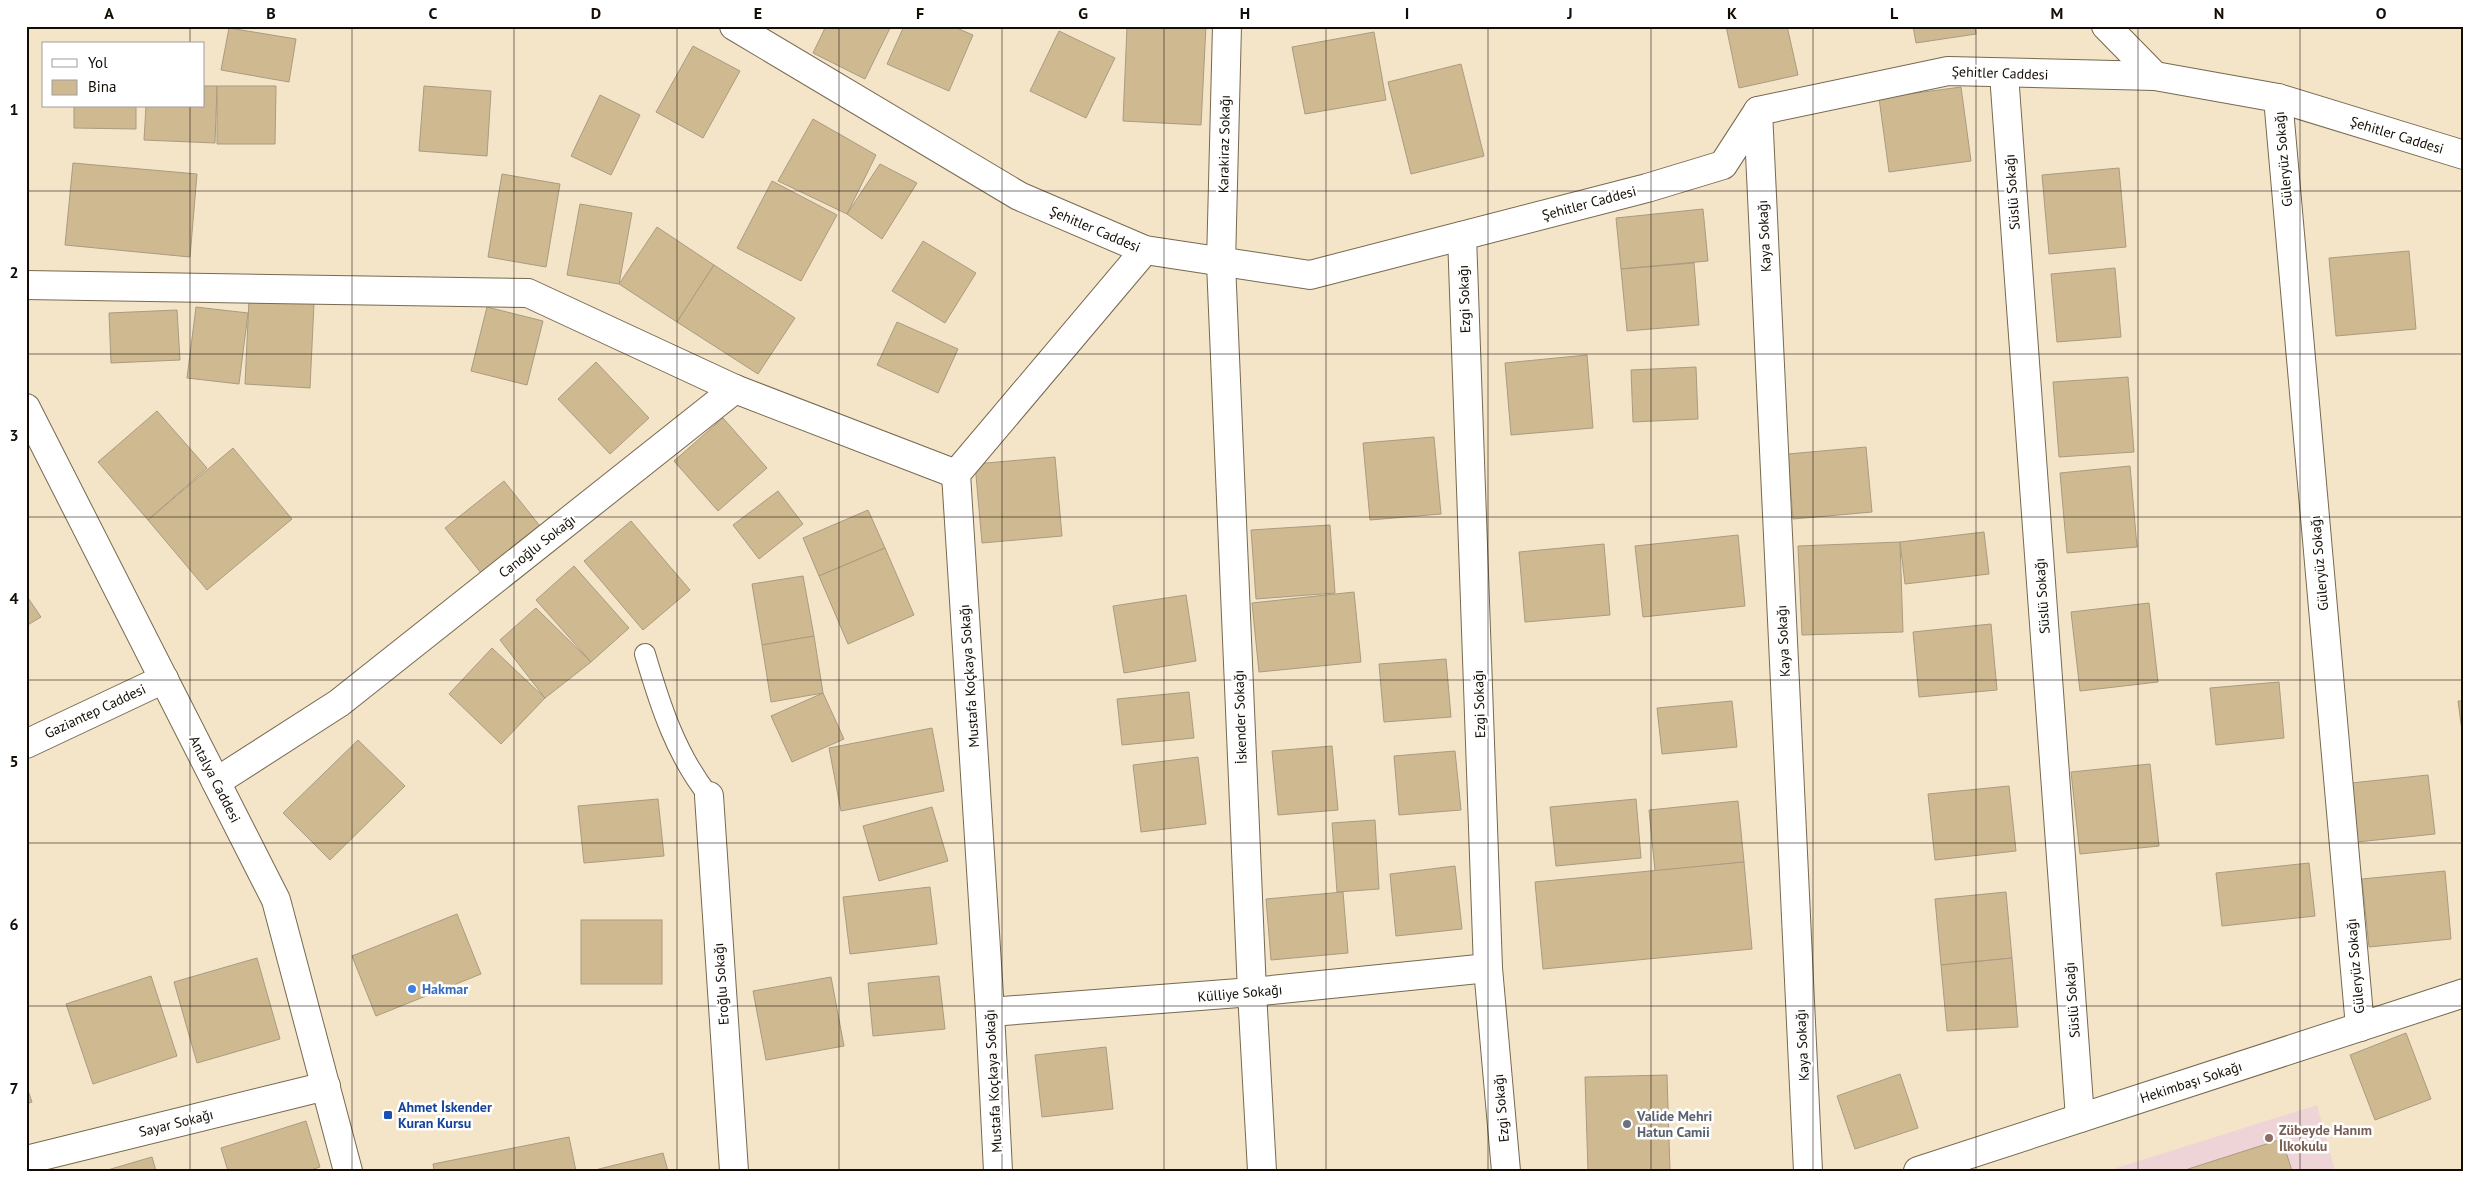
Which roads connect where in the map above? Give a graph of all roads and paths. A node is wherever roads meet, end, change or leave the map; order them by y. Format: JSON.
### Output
{"nodes":[{"id":1,"x":734,"y":26,"type":"edge"},
{"id":2,"x":1227,"y":26,"type":"edge"},
{"id":3,"x":2106,"y":26,"type":"edge"},
{"id":4,"x":2004,"y":74,"type":"junction"},
{"id":5,"x":2155,"y":76,"type":"junction"},
{"id":6,"x":2278,"y":98,"type":"junction"},
{"id":7,"x":1758,"y":111,"type":"junction"},
{"id":8,"x":2464,"y":155,"type":"edge"},
{"id":9,"x":1462,"y":236,"type":"junction"},
{"id":10,"x":1144,"y":250,"type":"junction"},
{"id":11,"x":1221,"y":263,"type":"junction"},
{"id":12,"x":26,"y":285,"type":"edge"},
{"id":13,"x":735,"y":389,"type":"junction"},
{"id":14,"x":26,"y":408,"type":"edge"},
{"id":15,"x":956,"y":474,"type":"junction"},
{"id":16,"x":645,"y":654,"type":"dead end"},
{"id":17,"x":164,"y":679,"type":"junction"},
{"id":18,"x":26,"y":744,"type":"edge"},
{"id":19,"x":216,"y":782,"type":"junction"},
{"id":20,"x":709,"y":796,"type":"joint"},
{"id":21,"x":1488,"y":968,"type":"junction"},
{"id":22,"x":1252,"y":992,"type":"junction"},
{"id":23,"x":2464,"y":993,"type":"edge"},
{"id":24,"x":990,"y":1012,"type":"junction"},
{"id":25,"x":2360,"y":1027,"type":"junction"},
{"id":26,"x":326,"y":1086,"type":"junction"},
{"id":27,"x":2080,"y":1118,"type":"junction"},
{"id":28,"x":26,"y":1160,"type":"edge"},
{"id":29,"x":348,"y":1171,"type":"edge"},
{"id":30,"x":734,"y":1171,"type":"edge"},
{"id":31,"x":998,"y":1171,"type":"edge"},
{"id":32,"x":1262,"y":1171,"type":"edge"},
{"id":33,"x":1506,"y":1171,"type":"edge"},
{"id":34,"x":1808,"y":1171,"type":"edge"},
{"id":35,"x":1918,"y":1171,"type":"edge"}],
"edges":[{"from":1,"to":10,"type":"street","name":"Şehitler Caddesi"},
{"from":2,"to":11,"type":"street","name":"Karakiraz Sokağı"},
{"from":3,"to":5,"type":"street"},
{"from":4,"to":5,"type":"street","name":"Şehitler Caddesi"},
{"from":4,"to":7,"type":"street","name":"Şehitler Caddesi"},
{"from":4,"to":27,"type":"street","name":"Süslü Sokağı"},
{"from":5,"to":6,"type":"street","name":"Şehitler Caddesi"},
{"from":6,"to":8,"type":"street","name":"Şehitler Caddesi"},
{"from":6,"to":25,"type":"street","name":"Güleryüz Sokağı"},
{"from":7,"to":9,"type":"street","name":"Şehitler Caddesi"},
{"from":7,"to":34,"type":"street","name":"Kaya Sokağı"},
{"from":9,"to":11,"type":"street","name":"Şehitler Caddesi"},
{"from":9,"to":21,"type":"street","name":"Ezgi Sokağı"},
{"from":10,"to":11,"type":"street","name":"Şehitler Caddesi"},
{"from":10,"to":15,"type":"street"},
{"from":11,"to":22,"type":"street","name":"İskender Sokağı"},
{"from":12,"to":13,"type":"street"},
{"from":13,"to":15,"type":"street"},
{"from":13,"to":19,"type":"street","name":"Canoğlu Sokağı"},
{"from":14,"to":17,"type":"street","name":"Antalya Caddesi"},
{"from":15,"to":24,"type":"street","name":"Mustafa Koçkaya Sokağı"},
{"from":16,"to":20,"type":"lane"},
{"from":17,"to":18,"type":"street","name":"Gaziantep Caddesi"},
{"from":17,"to":19,"type":"street","name":"Antalya Caddesi"},
{"from":19,"to":26,"type":"street","name":"Antalya Caddesi"},
{"from":20,"to":30,"type":"street","name":"Eroğlu Sokağı"},
{"from":21,"to":22,"type":"street","name":"Külliye Sokağı"},
{"from":21,"to":33,"type":"street","name":"Ezgi Sokağı"},
{"from":22,"to":24,"type":"street","name":"Külliye Sokağı"},
{"from":22,"to":32,"type":"street","name":"İskender Sokağı"},
{"from":23,"to":25,"type":"street","name":"Hekimbaşı Sokağı"},
{"from":24,"to":31,"type":"street","name":"Mustafa Koçkaya Sokağı"},
{"from":25,"to":27,"type":"street","name":"Hekimbaşı Sokağı"},
{"from":26,"to":28,"type":"street","name":"Sayar Sokağı"},
{"from":26,"to":29,"type":"street","name":"Antalya Caddesi"},
{"from":27,"to":35,"type":"street","name":"Hekimbaşı Sokağı"}]}
